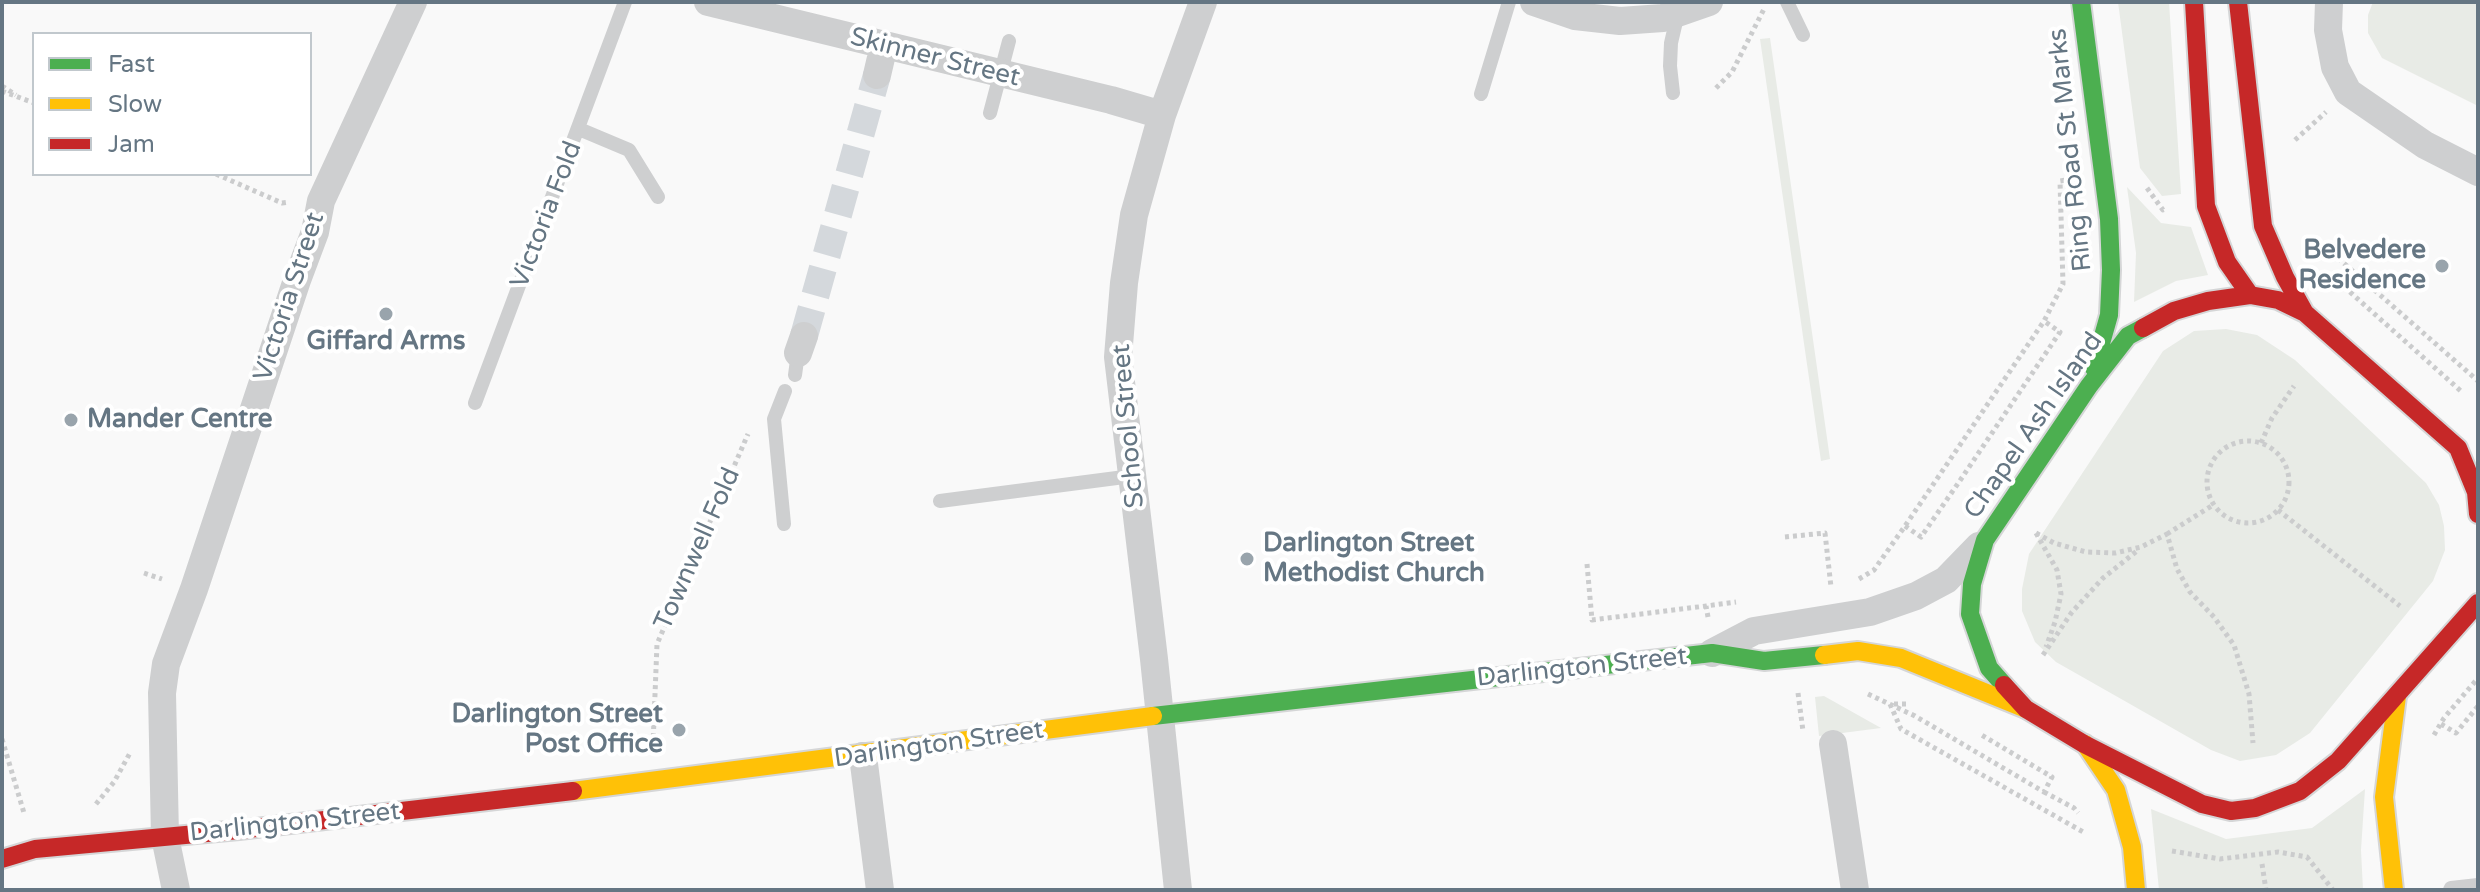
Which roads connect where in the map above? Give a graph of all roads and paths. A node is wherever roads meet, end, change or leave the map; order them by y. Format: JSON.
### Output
{"nodes":[{"id":1,"x":413,"y":2,"type":"edge"},
{"id":2,"x":625,"y":2,"type":"edge"},
{"id":3,"x":708,"y":2,"type":"edge"},
{"id":4,"x":1203,"y":2,"type":"edge"},
{"id":5,"x":1509,"y":2,"type":"edge"},
{"id":6,"x":1534,"y":2,"type":"edge"},
{"id":7,"x":1709,"y":2,"type":"edge"},
{"id":8,"x":1769,"y":2,"type":"edge"},
{"id":9,"x":1787,"y":2,"type":"edge"},
{"id":10,"x":2064,"y":2,"type":"edge"},
{"id":11,"x":2081,"y":2,"type":"edge"},
{"id":12,"x":2194,"y":2,"type":"edge"},
{"id":13,"x":2238,"y":2,"type":"edge"},
{"id":14,"x":2329,"y":2,"type":"edge"},
{"id":15,"x":1678,"y":13,"type":"junction"},
{"id":16,"x":1803,"y":35,"type":"dead end"},
{"id":17,"x":1009,"y":41,"type":"dead end"},
{"id":18,"x":884,"y":45,"type":"junction"},
{"id":19,"x":2087,"y":56,"type":"junction"},
{"id":20,"x":999,"y":74,"type":"junction"},
{"id":21,"x":877,"y":75,"type":"tunnel mouth"},
{"id":22,"x":1716,"y":88,"type":"dead end"},
{"id":23,"x":2,"y":89,"type":"edge"},
{"id":24,"x":2348,"y":92,"type":"junction"},
{"id":25,"x":1673,"y":93,"type":"dead end"},
{"id":26,"x":1481,"y":94,"type":"dead end"},
{"id":27,"x":32,"y":102,"type":"edge"},
{"id":28,"x":990,"y":113,"type":"dead end"},
{"id":29,"x":1162,"y":115,"type":"junction"},
{"id":30,"x":579,"y":129,"type":"junction"},
{"id":31,"x":2285,"y":148,"type":"dead end"},
{"id":32,"x":2478,"y":172,"type":"edge"},
{"id":33,"x":221,"y":176,"type":"edge"},
{"id":34,"x":658,"y":197,"type":"dead end"},
{"id":35,"x":321,"y":201,"type":"junction"},
{"id":36,"x":2303,"y":227,"type":"dead end"},
{"id":37,"x":2347,"y":289,"type":"dead end"},
{"id":38,"x":2250,"y":295,"type":"junction"},
{"id":39,"x":2305,"y":313,"type":"junction"},
{"id":40,"x":2478,"y":381,"type":"edge"},
{"id":41,"x":2089,"y":386,"type":"junction"},
{"id":42,"x":2294,"y":386,"type":"dead end"},
{"id":43,"x":785,"y":391,"type":"dead end"},
{"id":44,"x":2467,"y":397,"type":"dead end"},
{"id":45,"x":475,"y":403,"type":"dead end"},
{"id":46,"x":750,"y":429,"type":"dead end"},
{"id":47,"x":2261,"y":443,"type":"junction"},
{"id":48,"x":2458,"y":448,"type":"junction"},
{"id":49,"x":2478,"y":456,"type":"edge"},
{"id":50,"x":1132,"y":476,"type":"junction"},
{"id":51,"x":940,"y":501,"type":"dead end"},
{"id":52,"x":2213,"y":505,"type":"junction"},
{"id":53,"x":2278,"y":510,"type":"junction"},
{"id":54,"x":2478,"y":514,"type":"edge"},
{"id":55,"x":784,"y":524,"type":"dead end"},
{"id":56,"x":1905,"y":526,"type":"junction"},
{"id":57,"x":2167,"y":534,"type":"junction"},
{"id":58,"x":1785,"y":537,"type":"dead end"},
{"id":59,"x":1985,"y":540,"type":"junction"},
{"id":60,"x":2141,"y":547,"type":"junction"},
{"id":61,"x":1587,"y":564,"type":"dead end"},
{"id":62,"x":1847,"y":586,"type":"dead end"},
{"id":63,"x":1839,"y":587,"type":"dead end"},
{"id":64,"x":1737,"y":601,"type":"dead end"},
{"id":65,"x":2478,"y":601,"type":"edge"},
{"id":66,"x":1706,"y":606,"type":"junction"},
{"id":67,"x":2400,"y":606,"type":"dead end"},
{"id":68,"x":1712,"y":653,"type":"junction"},
{"id":69,"x":2478,"y":678,"type":"edge"},
{"id":70,"x":1865,"y":692,"type":"dead end"},
{"id":71,"x":2397,"y":696,"type":"junction"},
{"id":72,"x":1890,"y":704,"type":"junction"},
{"id":73,"x":2478,"y":706,"type":"edge"},
{"id":74,"x":2026,"y":709,"type":"junction"},
{"id":75,"x":1159,"y":716,"type":"junction"},
{"id":76,"x":2,"y":739,"type":"edge"},
{"id":77,"x":1988,"y":740,"type":"dead end"},
{"id":78,"x":2253,"y":743,"type":"dead end"},
{"id":79,"x":135,"y":744,"type":"dead end"},
{"id":80,"x":1833,"y":744,"type":"dead end"},
{"id":81,"x":2084,"y":744,"type":"junction"},
{"id":82,"x":863,"y":756,"type":"junction"},
{"id":83,"x":652,"y":782,"type":"junction"},
{"id":84,"x":2044,"y":792,"type":"junction"},
{"id":85,"x":2074,"y":808,"type":"dead end"},
{"id":86,"x":165,"y":837,"type":"junction"},
{"id":87,"x":63,"y":846,"type":"junction"},
{"id":88,"x":2132,"y":847,"type":"junction"},
{"id":89,"x":35,"y":849,"type":"junction"},
{"id":90,"x":2,"y":859,"type":"edge"},
{"id":91,"x":2262,"y":864,"type":"dead end"},
{"id":92,"x":2478,"y":885,"type":"edge"},
{"id":93,"x":176,"y":890,"type":"edge"},
{"id":94,"x":880,"y":890,"type":"edge"},
{"id":95,"x":1178,"y":890,"type":"edge"},
{"id":96,"x":1855,"y":890,"type":"edge"},
{"id":97,"x":2136,"y":890,"type":"edge"},
{"id":98,"x":2266,"y":890,"type":"edge"},
{"id":99,"x":2333,"y":890,"type":"edge"},
{"id":100,"x":2394,"y":890,"type":"edge"},
{"id":101,"x":2450,"y":890,"type":"edge"}],
"edges":[{"from":1,"to":35,"type":"street","name":"Victoria Street"},
{"from":2,"to":30,"type":"lane"},
{"from":3,"to":18,"type":"street","name":"Skinner Street"},
{"from":4,"to":29,"type":"street","name":"School Street"},
{"from":5,"to":26,"type":"lane"},
{"from":6,"to":15,"type":"street"},
{"from":7,"to":15,"type":"street"},
{"from":8,"to":22,"type":"path"},
{"from":9,"to":16,"type":"lane"},
{"from":10,"to":19,"type":"street"},
{"from":11,"to":19,"type":"main road","name":"Ring Road St Marks"},
{"from":12,"to":38,"type":"main road"},
{"from":13,"to":39,"type":"main road"},
{"from":14,"to":24,"type":"street"},
{"from":15,"to":25,"type":"lane"},
{"from":17,"to":20,"type":"lane"},
{"from":18,"to":20,"type":"street","name":"Skinner Street"},
{"from":18,"to":21,"type":"street"},
{"from":19,"to":41,"type":"main road","name":"Ring Road St Marks"},
{"from":20,"to":28,"type":"lane"},
{"from":20,"to":29,"type":"street","name":"Skinner Street"},
{"from":23,"to":27,"type":"path"},
{"from":24,"to":31,"type":"path"},
{"from":24,"to":32,"type":"street"},
{"from":29,"to":50,"type":"street","name":"School Street"},
{"from":30,"to":34,"type":"lane","name":"Victoria Fold"},
{"from":30,"to":45,"type":"lane","name":"Victoria Fold"},
{"from":33,"to":35,"type":"path"},
{"from":35,"to":86,"type":"street","name":"Victoria Street"},
{"from":36,"to":40,"type":"path"},
{"from":37,"to":44,"type":"path"},
{"from":38,"to":39,"type":"main road","name":"Chapel Ash Island"},
{"from":38,"to":41,"type":"main road","name":"Chapel Ash Island"},
{"from":39,"to":48,"type":"main road","name":"Chapel Ash Island"},
{"from":41,"to":59,"type":"main road","name":"Chapel Ash Island"},
{"from":42,"to":47,"type":"path"},
{"from":43,"to":55,"type":"lane"},
{"from":46,"to":83,"type":"path","name":"Townwell Fold"},
{"from":47,"to":52,"type":"path"},
{"from":47,"to":53,"type":"path"},
{"from":48,"to":49,"type":"main road"},
{"from":48,"to":54,"type":"main road","name":"Chapel Ash Island"},
{"from":50,"to":51,"type":"lane"},
{"from":50,"to":75,"type":"street","name":"School Street"},
{"from":52,"to":53,"type":"path"},
{"from":52,"to":57,"type":"path"},
{"from":53,"to":67,"type":"path"},
{"from":56,"to":56,"type":"path"},
{"from":56,"to":62,"type":"path"},
{"from":57,"to":60,"type":"path"},
{"from":57,"to":78,"type":"path"},
{"from":58,"to":63,"type":"path"},
{"from":59,"to":68,"type":"street","name":"Darlington Street"},
{"from":59,"to":74,"type":"main road","name":"Chapel Ash Island"},
{"from":60,"to":60,"type":"path"},
{"from":61,"to":66,"type":"path"},
{"from":64,"to":66,"type":"path"},
{"from":65,"to":71,"type":"main road","name":"Chapel Ash Island"},
{"from":66,"to":68,"type":"path"},
{"from":68,"to":74,"type":"main road","name":"Darlington Street"},
{"from":68,"to":75,"type":"main road","name":"Darlington Street"},
{"from":69,"to":73,"type":"path"},
{"from":70,"to":72,"type":"path"},
{"from":71,"to":81,"type":"main road","name":"Chapel Ash Island"},
{"from":71,"to":100,"type":"main road"},
{"from":72,"to":84,"type":"path"},
{"from":72,"to":88,"type":"path"},
{"from":74,"to":81,"type":"main road","name":"Chapel Ash Island"},
{"from":75,"to":82,"type":"main road","name":"Darlington Street"},
{"from":75,"to":95,"type":"street","name":"School Street"},
{"from":76,"to":89,"type":"path"},
{"from":77,"to":84,"type":"path"},
{"from":79,"to":87,"type":"path"},
{"from":80,"to":96,"type":"street"},
{"from":81,"to":88,"type":"main road"},
{"from":82,"to":83,"type":"main road","name":"Darlington Street"},
{"from":82,"to":94,"type":"street"},
{"from":83,"to":86,"type":"main road","name":"Darlington Street"},
{"from":84,"to":85,"type":"path"},
{"from":86,"to":87,"type":"main road","name":"Darlington Street"},
{"from":86,"to":93,"type":"street","name":"Victoria Street"},
{"from":87,"to":89,"type":"main road","name":"Darlington Street"},
{"from":88,"to":97,"type":"main road"},
{"from":88,"to":99,"type":"path"},
{"from":89,"to":90,"type":"main road","name":"Darlington Street"},
{"from":91,"to":98,"type":"path"},
{"from":92,"to":101,"type":"lane"}]}
